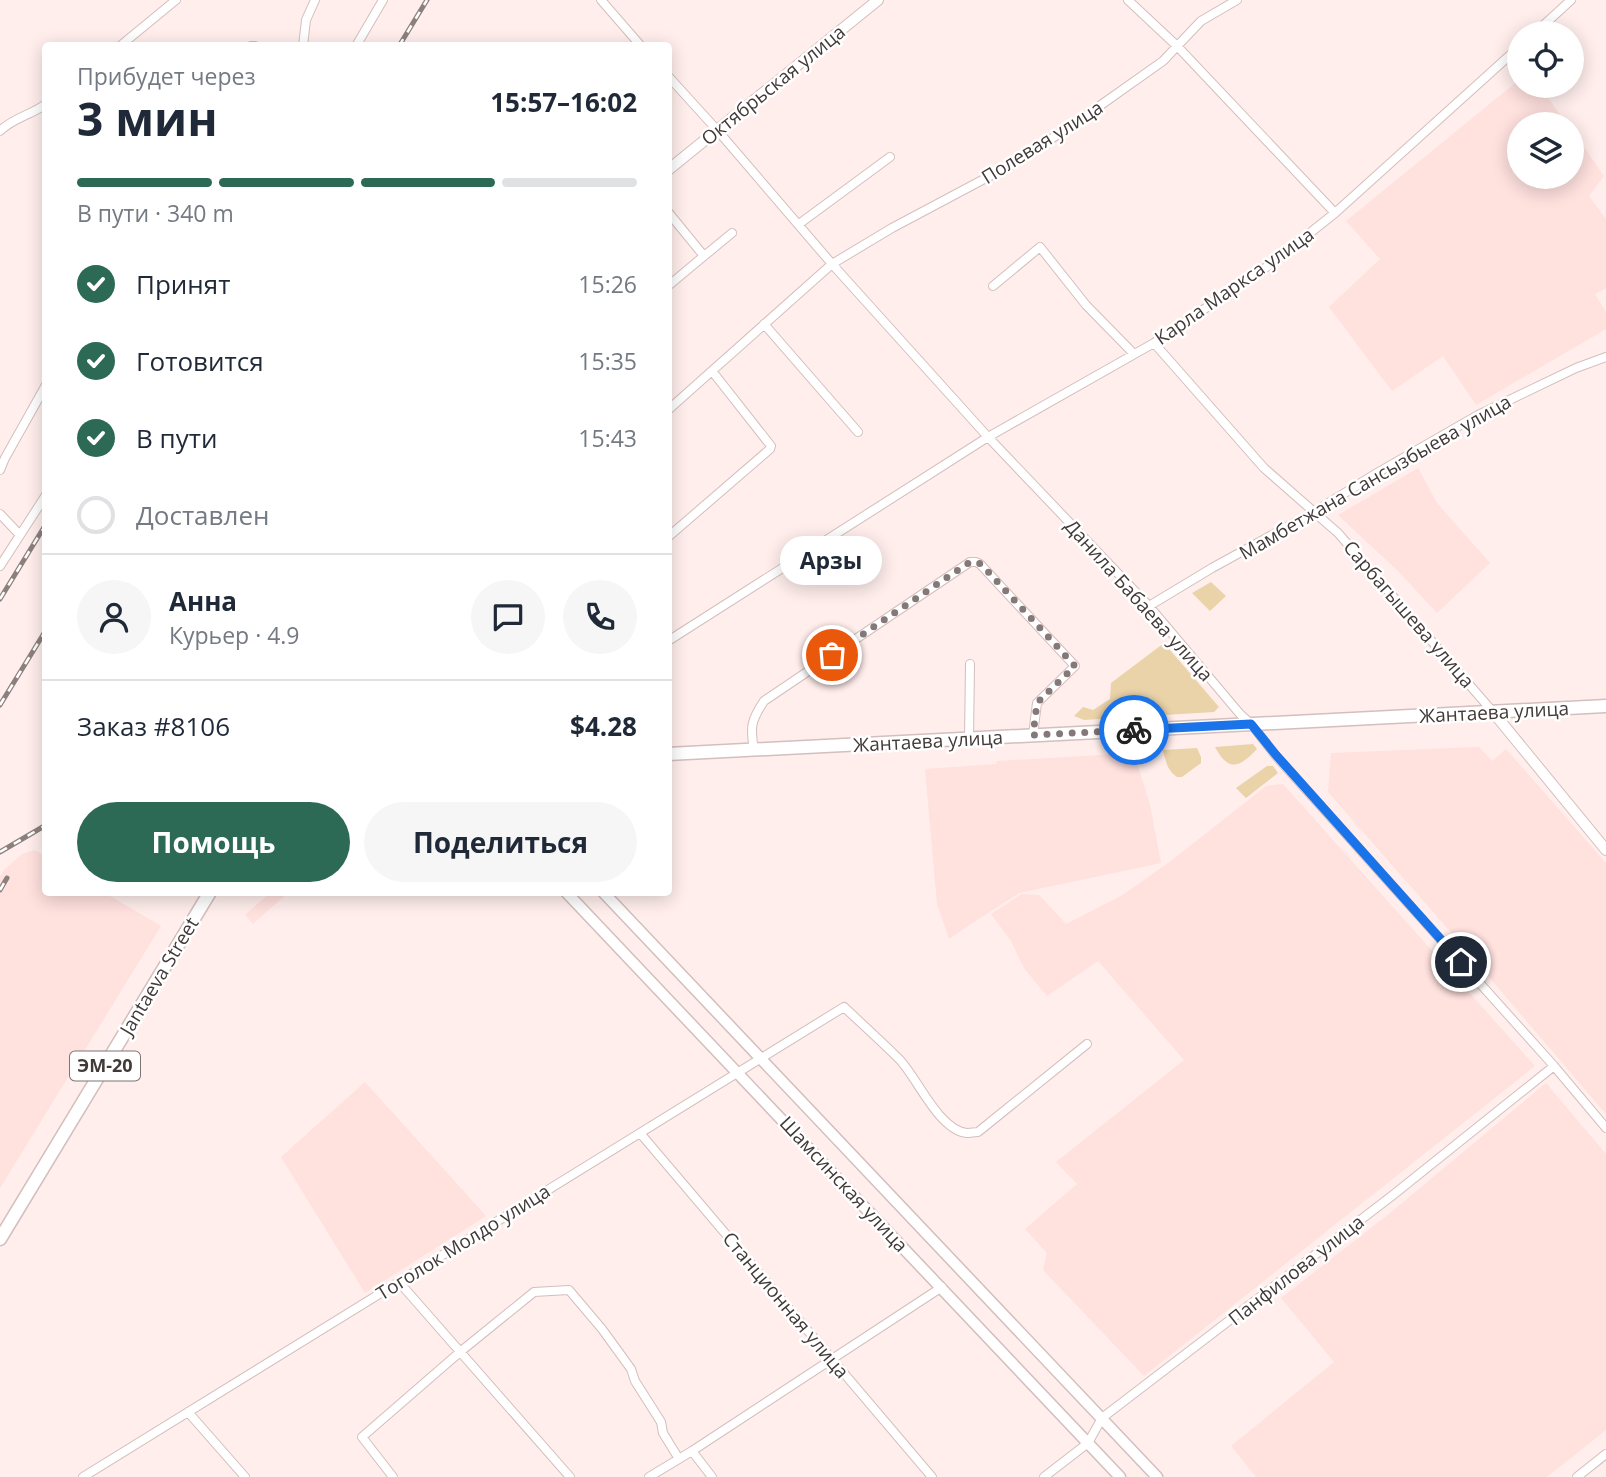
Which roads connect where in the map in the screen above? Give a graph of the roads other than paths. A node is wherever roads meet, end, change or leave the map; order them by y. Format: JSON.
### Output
{"nodes":[{"id":1,"x":176,"y":0,"type":"edge"},
{"id":2,"x":315,"y":0,"type":"edge"},
{"id":3,"x":383,"y":0,"type":"edge"},
{"id":4,"x":878,"y":0,"type":"edge"},
{"id":5,"x":1128,"y":0,"type":"edge"},
{"id":6,"x":1237,"y":0,"type":"edge"},
{"id":7,"x":1571,"y":0,"type":"edge"},
{"id":8,"x":606,"y":2,"type":"edge"},
{"id":9,"x":1548,"y":21,"type":"edge"},
{"id":10,"x":125,"y":42,"type":"edge"},
{"id":11,"x":303,"y":42,"type":"edge"},
{"id":12,"x":358,"y":42,"type":"edge"},
{"id":13,"x":638,"y":42,"type":"edge"},
{"id":14,"x":1177,"y":46,"type":"junction"},
{"id":15,"x":1507,"y":58,"type":"edge"},
{"id":16,"x":672,"y":80,"type":"edge"},
{"id":17,"x":42,"y":107,"type":"edge"},
{"id":18,"x":0,"y":131,"type":"edge"},
{"id":19,"x":718,"y":131,"type":"junction"},
{"id":20,"x":890,"y":157,"type":"dead end"},
{"id":21,"x":672,"y":167,"type":"edge"},
{"id":22,"x":1335,"y":213,"type":"junction"},
{"id":23,"x":672,"y":217,"type":"edge"},
{"id":24,"x":799,"y":224,"type":"junction"},
{"id":25,"x":732,"y":233,"type":"dead end"},
{"id":26,"x":704,"y":256,"type":"junction"},
{"id":27,"x":832,"y":264,"type":"junction"},
{"id":28,"x":672,"y":283,"type":"edge"},
{"id":29,"x":993,"y":286,"type":"dead end"},
{"id":30,"x":764,"y":324,"type":"junction"},
{"id":31,"x":1153,"y":343,"type":"junction"},
{"id":32,"x":1134,"y":354,"type":"junction"},
{"id":33,"x":1606,"y":356,"type":"edge"},
{"id":34,"x":712,"y":371,"type":"junction"},
{"id":35,"x":42,"y":392,"type":"edge"},
{"id":36,"x":672,"y":406,"type":"edge"},
{"id":37,"x":858,"y":432,"type":"dead end"},
{"id":38,"x":986,"y":438,"type":"junction"},
{"id":39,"x":0,"y":470,"type":"edge"},
{"id":40,"x":42,"y":501,"type":"edge"},
{"id":41,"x":1314,"y":512,"type":"junction"},
{"id":42,"x":0,"y":514,"type":"edge"},
{"id":43,"x":672,"y":534,"type":"edge"},
{"id":44,"x":20,"y":535,"type":"junction"},
{"id":45,"x":0,"y":566,"type":"edge"},
{"id":46,"x":1149,"y":606,"type":"junction"},
{"id":47,"x":672,"y":638,"type":"edge"},
{"id":48,"x":970,"y":664,"type":"dead end"},
{"id":49,"x":1606,"y":706,"type":"edge"},
{"id":50,"x":1493,"y":712,"type":"junction"},
{"id":51,"x":1251,"y":724,"type":"junction"},
{"id":52,"x":1033,"y":735,"type":"junction"},
{"id":53,"x":969,"y":739,"type":"junction"},
{"id":54,"x":754,"y":750,"type":"junction"},
{"id":55,"x":672,"y":754,"type":"edge"},
{"id":56,"x":1604,"y":845,"type":"edge"},
{"id":57,"x":208,"y":896,"type":"edge"},
{"id":58,"x":570,"y":896,"type":"edge"},
{"id":59,"x":607,"y":896,"type":"edge"},
{"id":60,"x":1087,"y":1044,"type":"dead end"},
{"id":61,"x":760,"y":1059,"type":"junction"},
{"id":62,"x":1554,"y":1066,"type":"junction"},
{"id":63,"x":738,"y":1072,"type":"junction"},
{"id":64,"x":1606,"y":1128,"type":"edge"},
{"id":65,"x":640,"y":1133,"type":"junction"},
{"id":66,"x":0,"y":1239,"type":"edge"},
{"id":67,"x":399,"y":1282,"type":"junction"},
{"id":68,"x":942,"y":1287,"type":"junction"},
{"id":69,"x":460,"y":1352,"type":"junction"},
{"id":70,"x":832,"y":1359,"type":"junction"},
{"id":71,"x":188,"y":1412,"type":"junction"},
{"id":72,"x":1102,"y":1418,"type":"junction"},
{"id":73,"x":1088,"y":1443,"type":"junction"},
{"id":74,"x":692,"y":1451,"type":"junction"},
{"id":75,"x":1606,"y":1454,"type":"edge"},
{"id":76,"x":679,"y":1459,"type":"junction"},
{"id":77,"x":83,"y":1477,"type":"edge"},
{"id":78,"x":244,"y":1477,"type":"edge"},
{"id":79,"x":393,"y":1477,"type":"edge"},
{"id":80,"x":570,"y":1477,"type":"edge"},
{"id":81,"x":649,"y":1477,"type":"edge"},
{"id":82,"x":712,"y":1477,"type":"edge"},
{"id":83,"x":932,"y":1477,"type":"edge"},
{"id":84,"x":1044,"y":1477,"type":"edge"},
{"id":85,"x":1120,"y":1477,"type":"edge"},
{"id":86,"x":1157,"y":1477,"type":"edge"},
{"id":87,"x":1577,"y":1477,"type":"edge"}],
"edges":[{"from":1,"to":10,"type":"street"},
{"from":2,"to":11,"type":"street"},
{"from":3,"to":12,"type":"street"},
{"from":4,"to":19,"type":"street","name":"Октябрьская улица"},
{"from":5,"to":14,"type":"street"},
{"from":6,"to":14,"type":"street","name":"Полевая улица"},
{"from":7,"to":9,"type":"street"},
{"from":8,"to":13,"type":"street"},
{"from":14,"to":22,"type":"street"},
{"from":14,"to":27,"type":"street","name":"Полевая улица"},
{"from":15,"to":22,"type":"street","name":"Карла Маркса улица"},
{"from":16,"to":19,"type":"street","name":"Данила Бабаева улица"},
{"from":17,"to":18,"type":"street"},
{"from":19,"to":21,"type":"street","name":"Октябрьская улица"},
{"from":19,"to":24,"type":"street","name":"Данила Бабаева улица"},
{"from":20,"to":24,"type":"street"},
{"from":22,"to":31,"type":"street","name":"Карла Маркса улица"},
{"from":23,"to":26,"type":"street"},
{"from":24,"to":27,"type":"street","name":"Данила Бабаева улица"},
{"from":25,"to":26,"type":"street"},
{"from":26,"to":28,"type":"street"},
{"from":27,"to":30,"type":"street","name":"Полевая улица"},
{"from":27,"to":38,"type":"street","name":"Данила Бабаева улица"},
{"from":29,"to":32,"type":"street"},
{"from":30,"to":34,"type":"street","name":"Полевая улица"},
{"from":30,"to":37,"type":"street"},
{"from":31,"to":32,"type":"street","name":"Карла Маркса улица"},
{"from":31,"to":41,"type":"street","name":"Сарбагышева улица"},
{"from":32,"to":38,"type":"street","name":"Карла Маркса улица"},
{"from":33,"to":41,"type":"street","name":"Мамбетжана Сансызбыева улица"},
{"from":34,"to":36,"type":"street","name":"Полевая улица"},
{"from":34,"to":43,"type":"street"},
{"from":35,"to":39,"type":"street"},
{"from":38,"to":46,"type":"street","name":"Данила Бабаева улица"},
{"from":38,"to":47,"type":"street","name":"Карла Маркса улица"},
{"from":40,"to":44,"type":"street"},
{"from":41,"to":46,"type":"street","name":"Мамбетжана Сансызбыева улица"},
{"from":41,"to":50,"type":"street","name":"Сарбагышева улица"},
{"from":42,"to":44,"type":"street"},
{"from":44,"to":45,"type":"street"},
{"from":46,"to":51,"type":"street","name":"Данила Бабаева улица"},
{"from":48,"to":53,"type":"street"},
{"from":49,"to":50,"type":"main road","name":"Жантаева улица"},
{"from":50,"to":51,"type":"main road","name":"Жантаева улица"},
{"from":50,"to":56,"type":"street","name":"Сарбагышева улица"},
{"from":51,"to":52,"type":"main road","name":"Жантаева улица"},
{"from":51,"to":62,"type":"street","name":"Данила Бабаева улица"},
{"from":52,"to":53,"type":"main road","name":"Жантаева улица"},
{"from":52,"to":54,"type":"street"},
{"from":53,"to":54,"type":"main road","name":"Жантаева улица"},
{"from":54,"to":55,"type":"main road","name":"Жантаева улица"},
{"from":57,"to":66,"type":"main road","name":"Jantaeva Street","number":"ЭМ-20"},
{"from":58,"to":63,"type":"main road","name":"Шамсинская улица"},
{"from":59,"to":61,"type":"main road","name":"Шамсинская улица"},
{"from":60,"to":61,"type":"street","name":"Тоголок Молдо улица"},
{"from":61,"to":63,"type":"street","name":"Тоголок Молдо улица"},
{"from":61,"to":72,"type":"main road","name":"Шамсинская улица"},
{"from":62,"to":64,"type":"street","name":"Данила Бабаева улица"},
{"from":62,"to":72,"type":"street","name":"Панфилова улица"},
{"from":63,"to":65,"type":"street","name":"Тоголок Молдо улица"},
{"from":63,"to":68,"type":"main road","name":"Шамсинская улица"},
{"from":65,"to":67,"type":"street","name":"Тоголок Молдо улица"},
{"from":65,"to":70,"type":"street","name":"Станционная улица"},
{"from":67,"to":69,"type":"street"},
{"from":67,"to":71,"type":"street","name":"Тоголок Молдо улица"},
{"from":68,"to":70,"type":"street"},
{"from":68,"to":73,"type":"main road","name":"Шамсинская улица"},
{"from":69,"to":76,"type":"street"},
{"from":69,"to":79,"type":"street"},
{"from":69,"to":80,"type":"street"},
{"from":70,"to":74,"type":"street"},
{"from":70,"to":83,"type":"street","name":"Станционная улица"},
{"from":71,"to":77,"type":"street","name":"Тоголок Молдо улица"},
{"from":71,"to":78,"type":"street"},
{"from":72,"to":73,"type":"street","name":"Панфилова улица"},
{"from":72,"to":86,"type":"main road","name":"Шамсинская улица"},
{"from":73,"to":84,"type":"street","name":"Панфилова улица"},
{"from":73,"to":85,"type":"main road","name":"Шамсинская улица"},
{"from":74,"to":76,"type":"street"},
{"from":74,"to":82,"type":"street"},
{"from":75,"to":87,"type":"street"},
{"from":76,"to":81,"type":"street"}]}
